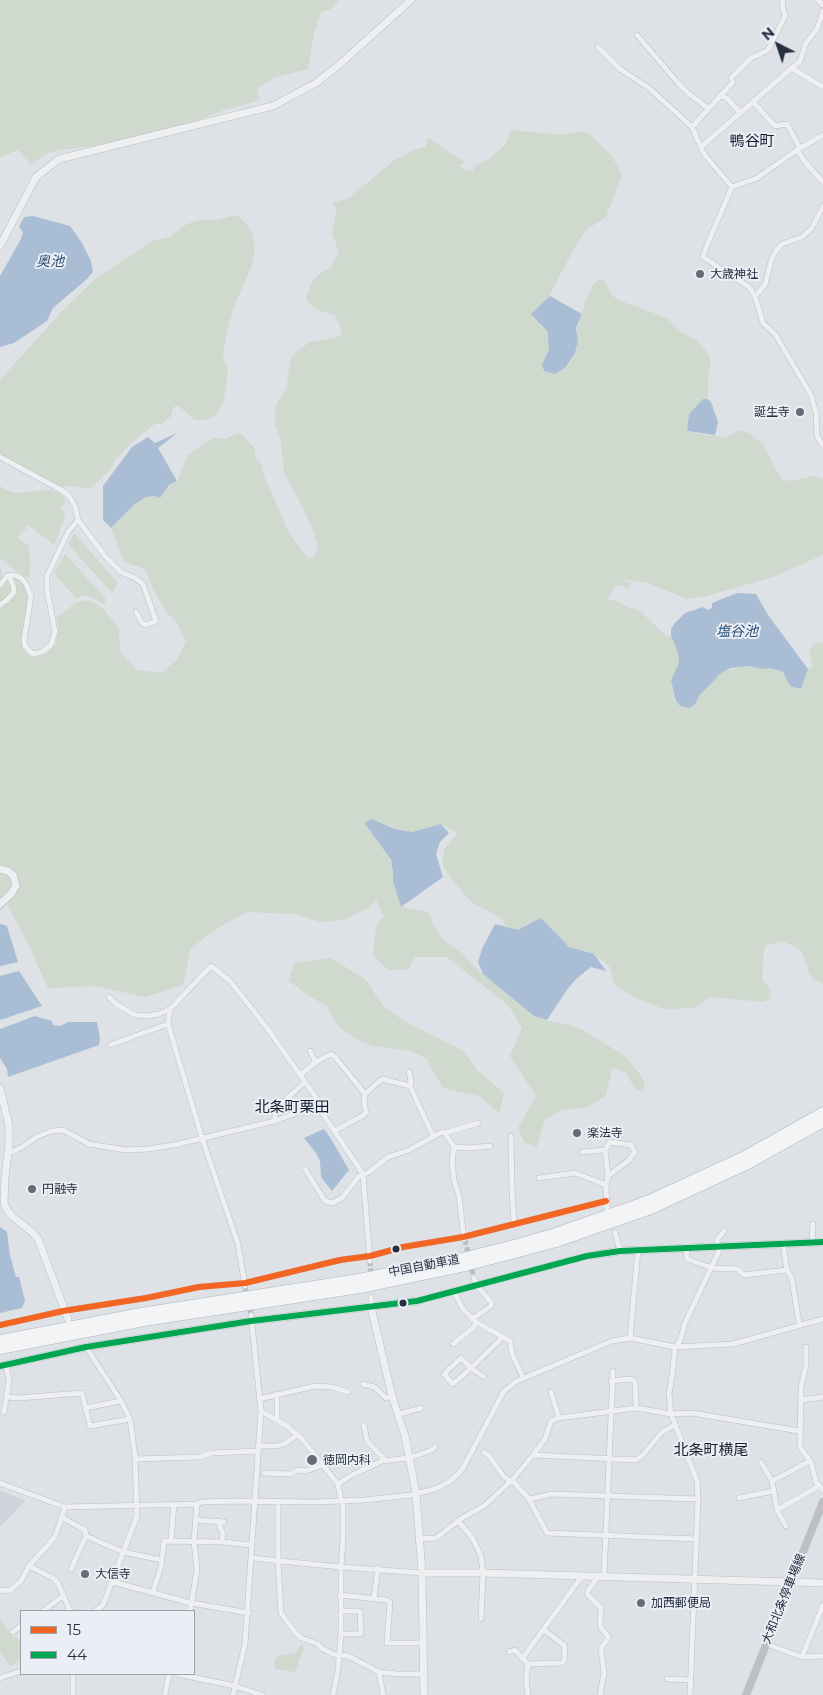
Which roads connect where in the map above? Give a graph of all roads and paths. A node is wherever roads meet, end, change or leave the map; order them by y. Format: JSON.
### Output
{"nodes":[{"id":1,"x":412,"y":0,"type":"edge"},
{"id":2,"x":783,"y":0,"type":"edge"},
{"id":3,"x":818,"y":0,"type":"edge"},
{"id":4,"x":823,"y":5,"type":"edge"},
{"id":5,"x":823,"y":11,"type":"edge"},
{"id":6,"x":637,"y":35,"type":"dead end"},
{"id":7,"x":598,"y":47,"type":"dead end"},
{"id":8,"x":793,"y":68,"type":"junction"},
{"id":9,"x":823,"y":87,"type":"edge"},
{"id":10,"x":720,"y":94,"type":"junction"},
{"id":11,"x":753,"y":102,"type":"junction"},
{"id":12,"x":708,"y":108,"type":"junction"},
{"id":13,"x":740,"y":113,"type":"junction"},
{"id":14,"x":692,"y":127,"type":"junction"},
{"id":15,"x":823,"y":135,"type":"edge"},
{"id":16,"x":701,"y":147,"type":"junction"},
{"id":17,"x":798,"y":149,"type":"junction"},
{"id":18,"x":823,"y":182,"type":"edge"},
{"id":19,"x":732,"y":187,"type":"junction"},
{"id":20,"x":823,"y":206,"type":"edge"},
{"id":21,"x":0,"y":246,"type":"edge"},
{"id":22,"x":756,"y":296,"type":"junction"},
{"id":23,"x":823,"y":446,"type":"edge"},
{"id":24,"x":0,"y":457,"type":"edge"},
{"id":25,"x":78,"y":520,"type":"junction"},
{"id":26,"x":9,"y":576,"type":"junction"},
{"id":27,"x":0,"y":585,"type":"edge"},
{"id":28,"x":0,"y":605,"type":"edge"},
{"id":29,"x":136,"y":612,"type":"dead end"},
{"id":30,"x":0,"y":869,"type":"edge"},
{"id":31,"x":0,"y":904,"type":"edge"},
{"id":32,"x":108,"y":997,"type":"dead end"},
{"id":33,"x":170,"y":1009,"type":"junction"},
{"id":34,"x":168,"y":1024,"type":"junction"},
{"id":35,"x":110,"y":1045,"type":"dead end"},
{"id":36,"x":310,"y":1051,"type":"dead end"},
{"id":37,"x":316,"y":1063,"type":"junction"},
{"id":38,"x":380,"y":1072,"type":"dead end"},
{"id":39,"x":409,"y":1072,"type":"dead end"},
{"id":40,"x":300,"y":1075,"type":"junction"},
{"id":41,"x":382,"y":1079,"type":"junction"},
{"id":42,"x":305,"y":1082,"type":"junction"},
{"id":43,"x":410,"y":1086,"type":"junction"},
{"id":44,"x":0,"y":1088,"type":"edge"},
{"id":45,"x":365,"y":1094,"type":"junction"},
{"id":46,"x":317,"y":1105,"type":"junction"},
{"id":47,"x":823,"y":1112,"type":"edge"},
{"id":48,"x":275,"y":1121,"type":"junction"},
{"id":49,"x":823,"y":1122,"type":"edge"},
{"id":50,"x":478,"y":1123,"type":"dead end"},
{"id":51,"x":334,"y":1131,"type":"junction"},
{"id":52,"x":445,"y":1133,"type":"junction"},
{"id":53,"x":433,"y":1136,"type":"junction"},
{"id":54,"x":511,"y":1136,"type":"dead end"},
{"id":55,"x":202,"y":1138,"type":"junction"},
{"id":56,"x":490,"y":1146,"type":"dead end"},
{"id":57,"x":454,"y":1147,"type":"junction"},
{"id":58,"x":605,"y":1150,"type":"junction"},
{"id":59,"x":582,"y":1152,"type":"dead end"},
{"id":60,"x":9,"y":1153,"type":"junction"},
{"id":61,"x":305,"y":1169,"type":"dead end"},
{"id":62,"x":363,"y":1174,"type":"junction"},
{"id":63,"x":608,"y":1176,"type":"junction"},
{"id":64,"x":539,"y":1178,"type":"dead end"},
{"id":65,"x":606,"y":1185,"type":"junction"},
{"id":66,"x":606,"y":1201,"type":"junction"},
{"id":67,"x":607,"y":1208,"type":"dead end"},
{"id":68,"x":514,"y":1224,"type":"junction"},
{"id":69,"x":813,"y":1224,"type":"dead end"},
{"id":70,"x":724,"y":1231,"type":"dead end"},
{"id":71,"x":614,"y":1232,"type":"dead end"},
{"id":72,"x":464,"y":1239,"type":"junction"},
{"id":73,"x":812,"y":1242,"type":"junction"},
{"id":74,"x":823,"y":1242,"type":"edge"},
{"id":75,"x":783,"y":1243,"type":"junction"},
{"id":76,"x":718,"y":1246,"type":"junction"},
{"id":77,"x":686,"y":1248,"type":"junction"},
{"id":78,"x":638,"y":1250,"type":"junction"},
{"id":79,"x":620,"y":1251,"type":"junction"},
{"id":80,"x":370,"y":1258,"type":"junction"},
{"id":81,"x":712,"y":1268,"type":"junction"},
{"id":82,"x":787,"y":1270,"type":"junction"},
{"id":83,"x":474,"y":1278,"type":"tunnel mouth"},
{"id":84,"x":245,"y":1284,"type":"junction"},
{"id":85,"x":477,"y":1286,"type":"junction"},
{"id":86,"x":454,"y":1292,"type":"junction"},
{"id":87,"x":795,"y":1296,"type":"junction"},
{"id":88,"x":371,"y":1297,"type":"dead end"},
{"id":89,"x":787,"y":1298,"type":"dead end"},
{"id":90,"x":371,"y":1307,"type":"junction"},
{"id":91,"x":63,"y":1311,"type":"junction"},
{"id":92,"x":251,"y":1318,"type":"junction"},
{"id":93,"x":68,"y":1319,"type":"dead end"},
{"id":94,"x":823,"y":1319,"type":"edge"},
{"id":95,"x":474,"y":1320,"type":"junction"},
{"id":96,"x":800,"y":1323,"type":"dead end"},
{"id":97,"x":0,"y":1325,"type":"edge"},
{"id":98,"x":503,"y":1336,"type":"junction"},
{"id":99,"x":80,"y":1338,"type":"dead end"},
{"id":100,"x":630,"y":1338,"type":"junction"},
{"id":101,"x":0,"y":1340,"type":"edge"},
{"id":102,"x":453,"y":1344,"type":"dead end"},
{"id":103,"x":86,"y":1347,"type":"junction"},
{"id":104,"x":675,"y":1347,"type":"junction"},
{"id":105,"x":806,"y":1347,"type":"dead end"},
{"id":106,"x":0,"y":1349,"type":"edge"},
{"id":107,"x":3,"y":1365,"type":"edge"},
{"id":108,"x":471,"y":1368,"type":"junction"},
{"id":109,"x":612,"y":1372,"type":"dead end"},
{"id":110,"x":522,"y":1374,"type":"dead end"},
{"id":111,"x":484,"y":1378,"type":"dead end"},
{"id":112,"x":611,"y":1380,"type":"junction"},
{"id":113,"x":363,"y":1384,"type":"dead end"},
{"id":114,"x":348,"y":1392,"type":"dead end"},
{"id":115,"x":551,"y":1392,"type":"dead end"},
{"id":116,"x":277,"y":1394,"type":"junction"},
{"id":117,"x":392,"y":1396,"type":"junction"},
{"id":118,"x":6,"y":1397,"type":"junction"},
{"id":119,"x":823,"y":1397,"type":"edge"},
{"id":120,"x":259,"y":1399,"type":"junction"},
{"id":121,"x":802,"y":1400,"type":"junction"},
{"id":122,"x":121,"y":1401,"type":"junction"},
{"id":123,"x":85,"y":1408,"type":"junction"},
{"id":124,"x":421,"y":1408,"type":"dead end"},
{"id":125,"x":636,"y":1408,"type":"junction"},
{"id":126,"x":261,"y":1411,"type":"junction"},
{"id":127,"x":4,"y":1412,"type":"dead end"},
{"id":128,"x":611,"y":1412,"type":"junction"},
{"id":129,"x":399,"y":1414,"type":"junction"},
{"id":130,"x":671,"y":1414,"type":"junction"},
{"id":131,"x":559,"y":1418,"type":"junction"},
{"id":132,"x":130,"y":1419,"type":"junction"},
{"id":133,"x":276,"y":1420,"type":"junction"},
{"id":134,"x":364,"y":1425,"type":"dead end"},
{"id":135,"x":675,"y":1425,"type":"junction"},
{"id":136,"x":799,"y":1431,"type":"junction"},
{"id":137,"x":297,"y":1434,"type":"junction"},
{"id":138,"x":258,"y":1448,"type":"junction"},
{"id":139,"x":435,"y":1448,"type":"dead end"},
{"id":140,"x":484,"y":1452,"type":"dead end"},
{"id":141,"x":533,"y":1456,"type":"junction"},
{"id":142,"x":409,"y":1458,"type":"junction"},
{"id":143,"x":135,"y":1459,"type":"junction"},
{"id":144,"x":609,"y":1460,"type":"junction"},
{"id":145,"x":810,"y":1461,"type":"junction"},
{"id":146,"x":386,"y":1462,"type":"junction"},
{"id":147,"x":761,"y":1462,"type":"dead end"},
{"id":148,"x":323,"y":1465,"type":"junction"},
{"id":149,"x":264,"y":1473,"type":"dead end"},
{"id":150,"x":511,"y":1481,"type":"junction"},
{"id":151,"x":772,"y":1481,"type":"junction"},
{"id":152,"x":0,"y":1483,"type":"edge"},
{"id":153,"x":338,"y":1484,"type":"junction"},
{"id":154,"x":821,"y":1488,"type":"edge"},
{"id":155,"x":773,"y":1491,"type":"junction"},
{"id":156,"x":416,"y":1493,"type":"junction"},
{"id":157,"x":608,"y":1496,"type":"junction"},
{"id":158,"x":739,"y":1498,"type":"dead end"},
{"id":159,"x":529,"y":1499,"type":"junction"},
{"id":160,"x":698,"y":1499,"type":"junction"},
{"id":161,"x":255,"y":1501,"type":"junction"},
{"id":162,"x":278,"y":1501,"type":"junction"},
{"id":163,"x":342,"y":1501,"type":"junction"},
{"id":164,"x":823,"y":1502,"type":"edge"},
{"id":165,"x":174,"y":1504,"type":"junction"},
{"id":166,"x":197,"y":1504,"type":"junction"},
{"id":167,"x":137,"y":1505,"type":"junction"},
{"id":168,"x":65,"y":1507,"type":"junction"},
{"id":169,"x":777,"y":1510,"type":"junction"},
{"id":170,"x":62,"y":1517,"type":"junction"},
{"id":171,"x":196,"y":1520,"type":"junction"},
{"id":172,"x":458,"y":1521,"type":"junction"},
{"id":173,"x":786,"y":1526,"type":"dead end"},
{"id":174,"x":86,"y":1536,"type":"junction"},
{"id":175,"x":606,"y":1536,"type":"junction"},
{"id":176,"x":418,"y":1539,"type":"junction"},
{"id":177,"x":697,"y":1539,"type":"junction"},
{"id":178,"x":171,"y":1540,"type":"junction"},
{"id":179,"x":194,"y":1541,"type":"junction"},
{"id":180,"x":222,"y":1542,"type":"junction"},
{"id":181,"x":251,"y":1545,"type":"junction"},
{"id":182,"x":123,"y":1552,"type":"junction"},
{"id":183,"x":251,"y":1558,"type":"junction"},
{"id":184,"x":162,"y":1560,"type":"junction"},
{"id":185,"x":278,"y":1561,"type":"junction"},
{"id":186,"x":29,"y":1566,"type":"junction"},
{"id":187,"x":341,"y":1567,"type":"junction"},
{"id":188,"x":378,"y":1568,"type":"junction"},
{"id":189,"x":71,"y":1569,"type":"dead end"},
{"id":190,"x":483,"y":1572,"type":"junction"},
{"id":191,"x":422,"y":1573,"type":"junction"},
{"id":192,"x":582,"y":1576,"type":"junction"},
{"id":193,"x":596,"y":1576,"type":"junction"},
{"id":194,"x":604,"y":1576,"type":"junction"},
{"id":195,"x":695,"y":1579,"type":"junction"},
{"id":196,"x":113,"y":1582,"type":"junction"},
{"id":197,"x":791,"y":1582,"type":"junction"},
{"id":198,"x":823,"y":1583,"type":"edge"},
{"id":199,"x":0,"y":1590,"type":"edge"},
{"id":200,"x":153,"y":1592,"type":"junction"},
{"id":201,"x":340,"y":1595,"type":"junction"},
{"id":202,"x":63,"y":1596,"type":"junction"},
{"id":203,"x":374,"y":1598,"type":"junction"},
{"id":204,"x":191,"y":1603,"type":"junction"},
{"id":205,"x":823,"y":1605,"type":"edge"},
{"id":206,"x":44,"y":1610,"type":"edge"},
{"id":207,"x":70,"y":1610,"type":"edge"},
{"id":208,"x":96,"y":1610,"type":"edge"},
{"id":209,"x":190,"y":1610,"type":"edge"},
{"id":210,"x":341,"y":1611,"type":"junction"},
{"id":211,"x":249,"y":1613,"type":"junction"},
{"id":212,"x":481,"y":1619,"type":"dead end"},
{"id":213,"x":820,"y":1620,"type":"edge"},
{"id":214,"x":20,"y":1627,"type":"edge"},
{"id":215,"x":544,"y":1630,"type":"junction"},
{"id":216,"x":13,"y":1632,"type":"dead end"},
{"id":217,"x":341,"y":1634,"type":"junction"},
{"id":218,"x":422,"y":1643,"type":"junction"},
{"id":219,"x":766,"y":1644,"type":"junction"},
{"id":220,"x":509,"y":1652,"type":"dead end"},
{"id":221,"x":339,"y":1654,"type":"junction"},
{"id":222,"x":823,"y":1656,"type":"edge"},
{"id":223,"x":802,"y":1657,"type":"junction"},
{"id":224,"x":522,"y":1658,"type":"junction"},
{"id":225,"x":528,"y":1664,"type":"junction"},
{"id":226,"x":20,"y":1671,"type":"edge"},
{"id":227,"x":379,"y":1672,"type":"junction"},
{"id":228,"x":423,"y":1674,"type":"junction"},
{"id":229,"x":73,"y":1675,"type":"edge"},
{"id":230,"x":169,"y":1675,"type":"edge"},
{"id":231,"x":190,"y":1675,"type":"edge"},
{"id":232,"x":0,"y":1678,"type":"edge"},
{"id":233,"x":667,"y":1679,"type":"dead end"},
{"id":234,"x":690,"y":1680,"type":"junction"},
{"id":235,"x":235,"y":1686,"type":"junction"},
{"id":236,"x":73,"y":1695,"type":"edge"},
{"id":237,"x":165,"y":1695,"type":"edge"},
{"id":238,"x":233,"y":1695,"type":"edge"},
{"id":239,"x":262,"y":1695,"type":"edge"},
{"id":240,"x":333,"y":1695,"type":"edge"},
{"id":241,"x":383,"y":1695,"type":"edge"},
{"id":242,"x":424,"y":1695,"type":"edge"},
{"id":243,"x":528,"y":1695,"type":"edge"},
{"id":244,"x":600,"y":1695,"type":"edge"},
{"id":245,"x":690,"y":1695,"type":"edge"},
{"id":246,"x":746,"y":1695,"type":"edge"}],
"edges":[{"from":1,"to":21,"type":"street"},
{"from":2,"to":10,"type":"street"},
{"from":3,"to":4,"type":"street"},
{"from":5,"to":8,"type":"street"},
{"from":6,"to":12,"type":"street"},
{"from":7,"to":14,"type":"street"},
{"from":8,"to":9,"type":"street"},
{"from":8,"to":11,"type":"street"},
{"from":10,"to":12,"type":"street"},
{"from":10,"to":13,"type":"street"},
{"from":11,"to":13,"type":"street"},
{"from":11,"to":17,"type":"street"},
{"from":12,"to":14,"type":"street"},
{"from":13,"to":16,"type":"street"},
{"from":14,"to":16,"type":"street"},
{"from":15,"to":17,"type":"street"},
{"from":16,"to":19,"type":"street"},
{"from":17,"to":18,"type":"street"},
{"from":17,"to":19,"type":"street"},
{"from":19,"to":22,"type":"street"},
{"from":20,"to":22,"type":"street"},
{"from":22,"to":23,"type":"street"},
{"from":24,"to":25,"type":"street"},
{"from":25,"to":26,"type":"street"},
{"from":25,"to":29,"type":"street"},
{"from":26,"to":27,"type":"street"},
{"from":26,"to":28,"type":"street"},
{"from":30,"to":31,"type":"street"},
{"from":32,"to":33,"type":"street"},
{"from":33,"to":34,"type":"street"},
{"from":33,"to":40,"type":"street"},
{"from":34,"to":35,"type":"street"},
{"from":34,"to":55,"type":"street"},
{"from":36,"to":37,"type":"street"},
{"from":37,"to":40,"type":"street"},
{"from":37,"to":45,"type":"street"},
{"from":38,"to":41,"type":"street"},
{"from":39,"to":43,"type":"street"},
{"from":40,"to":42,"type":"street"},
{"from":41,"to":43,"type":"street"},
{"from":41,"to":45,"type":"street"},
{"from":42,"to":46,"type":"street"},
{"from":42,"to":48,"type":"street"},
{"from":43,"to":53,"type":"street"},
{"from":44,"to":60,"type":"street"},
{"from":45,"to":51,"type":"street"},
{"from":46,"to":48,"type":"street"},
{"from":46,"to":51,"type":"street"},
{"from":47,"to":101,"type":"highway","name":"中国自動車道"},
{"from":48,"to":55,"type":"street"},
{"from":49,"to":106,"type":"highway","name":"中国自動車道"},
{"from":50,"to":52,"type":"street"},
{"from":51,"to":62,"type":"street"},
{"from":52,"to":53,"type":"street"},
{"from":52,"to":57,"type":"street"},
{"from":53,"to":62,"type":"street"},
{"from":54,"to":68,"type":"street"},
{"from":55,"to":60,"type":"street"},
{"from":55,"to":84,"type":"street"},
{"from":56,"to":57,"type":"street"},
{"from":57,"to":72,"type":"street"},
{"from":58,"to":59,"type":"street"},
{"from":58,"to":63,"type":"street"},
{"from":58,"to":63,"type":"street"},
{"from":60,"to":91,"type":"street"},
{"from":61,"to":62,"type":"street"},
{"from":62,"to":80,"type":"street"},
{"from":63,"to":65,"type":"street"},
{"from":64,"to":65,"type":"street"},
{"from":65,"to":66,"type":"street"},
{"from":66,"to":67,"type":"street"},
{"from":66,"to":68,"type":"street"},
{"from":68,"to":72,"type":"street"},
{"from":69,"to":73,"type":"street"},
{"from":70,"to":76,"type":"street"},
{"from":71,"to":79,"type":"street"},
{"from":72,"to":80,"type":"street"},
{"from":73,"to":74,"type":"street"},
{"from":73,"to":75,"type":"street"},
{"from":75,"to":76,"type":"street"},
{"from":75,"to":82,"type":"street"},
{"from":76,"to":77,"type":"street"},
{"from":76,"to":81,"type":"street"},
{"from":77,"to":78,"type":"street"},
{"from":77,"to":81,"type":"street"},
{"from":78,"to":79,"type":"street"},
{"from":78,"to":100,"type":"street"},
{"from":79,"to":85,"type":"street"},
{"from":80,"to":84,"type":"street"},
{"from":81,"to":82,"type":"street"},
{"from":81,"to":104,"type":"street"},
{"from":82,"to":87,"type":"street"},
{"from":83,"to":85,"type":"street"},
{"from":84,"to":91,"type":"street"},
{"from":85,"to":86,"type":"street"},
{"from":85,"to":95,"type":"street"},
{"from":86,"to":90,"type":"street"},
{"from":86,"to":95,"type":"street"},
{"from":87,"to":89,"type":"street"},
{"from":87,"to":96,"type":"street"},
{"from":88,"to":90,"type":"street"},
{"from":90,"to":92,"type":"street"},
{"from":90,"to":117,"type":"street"},
{"from":91,"to":93,"type":"street"},
{"from":91,"to":97,"type":"street"},
{"from":92,"to":103,"type":"street"},
{"from":92,"to":120,"type":"street"},
{"from":94,"to":104,"type":"street"},
{"from":95,"to":98,"type":"street"},
{"from":95,"to":102,"type":"street"},
{"from":98,"to":108,"type":"street"},
{"from":98,"to":110,"type":"street"},
{"from":99,"to":103,"type":"street"},
{"from":100,"to":104,"type":"street"},
{"from":100,"to":156,"type":"street"},
{"from":103,"to":107,"type":"street"},
{"from":103,"to":122,"type":"street"},
{"from":104,"to":130,"type":"street"},
{"from":105,"to":121,"type":"street"},
{"from":107,"to":118,"type":"street"},
{"from":108,"to":108,"type":"street"},
{"from":108,"to":111,"type":"street"},
{"from":109,"to":112,"type":"street"},
{"from":112,"to":125,"type":"street"},
{"from":112,"to":128,"type":"street"},
{"from":113,"to":117,"type":"street"},
{"from":114,"to":116,"type":"street"},
{"from":115,"to":131,"type":"street"},
{"from":116,"to":120,"type":"street"},
{"from":116,"to":133,"type":"street"},
{"from":117,"to":129,"type":"street"},
{"from":118,"to":123,"type":"street"},
{"from":118,"to":127,"type":"street"},
{"from":119,"to":121,"type":"street"},
{"from":120,"to":126,"type":"street"},
{"from":121,"to":136,"type":"street"},
{"from":122,"to":123,"type":"street"},
{"from":122,"to":132,"type":"street"},
{"from":123,"to":132,"type":"street"},
{"from":124,"to":129,"type":"street"},
{"from":125,"to":128,"type":"street"},
{"from":125,"to":130,"type":"street"},
{"from":126,"to":133,"type":"street"},
{"from":126,"to":138,"type":"street"},
{"from":128,"to":131,"type":"street"},
{"from":128,"to":144,"type":"street"},
{"from":129,"to":142,"type":"street"},
{"from":130,"to":135,"type":"street"},
{"from":130,"to":136,"type":"street"},
{"from":131,"to":141,"type":"street"},
{"from":132,"to":143,"type":"street"},
{"from":133,"to":137,"type":"street"},
{"from":134,"to":146,"type":"street"},
{"from":135,"to":144,"type":"street"},
{"from":135,"to":160,"type":"street"},
{"from":136,"to":145,"type":"street"},
{"from":137,"to":138,"type":"street"},
{"from":137,"to":148,"type":"street"},
{"from":138,"to":143,"type":"street"},
{"from":138,"to":161,"type":"street"},
{"from":139,"to":142,"type":"street"},
{"from":140,"to":150,"type":"street"},
{"from":141,"to":144,"type":"street"},
{"from":141,"to":150,"type":"street"},
{"from":142,"to":146,"type":"street"},
{"from":142,"to":156,"type":"street"},
{"from":143,"to":167,"type":"street"},
{"from":144,"to":157,"type":"street"},
{"from":145,"to":151,"type":"street"},
{"from":145,"to":154,"type":"street"},
{"from":146,"to":153,"type":"street"},
{"from":147,"to":151,"type":"street"},
{"from":148,"to":149,"type":"street"},
{"from":148,"to":153,"type":"street"},
{"from":150,"to":159,"type":"street"},
{"from":150,"to":172,"type":"street"},
{"from":151,"to":155,"type":"street"},
{"from":152,"to":168,"type":"street"},
{"from":153,"to":163,"type":"street"},
{"from":154,"to":169,"type":"street"},
{"from":155,"to":158,"type":"street"},
{"from":155,"to":169,"type":"street"},
{"from":156,"to":163,"type":"street"},
{"from":156,"to":176,"type":"street"},
{"from":157,"to":159,"type":"street"},
{"from":157,"to":160,"type":"street"},
{"from":157,"to":175,"type":"street"},
{"from":159,"to":175,"type":"street"},
{"from":160,"to":177,"type":"street"},
{"from":161,"to":162,"type":"street"},
{"from":161,"to":166,"type":"street"},
{"from":161,"to":181,"type":"street"},
{"from":162,"to":163,"type":"street"},
{"from":162,"to":185,"type":"street"},
{"from":163,"to":187,"type":"street"},
{"from":164,"to":197,"type":"main road","name":"大和北条停車場線"},
{"from":165,"to":166,"type":"street"},
{"from":165,"to":167,"type":"street"},
{"from":165,"to":178,"type":"street"},
{"from":166,"to":171,"type":"street"},
{"from":167,"to":168,"type":"street"},
{"from":167,"to":182,"type":"street"},
{"from":168,"to":170,"type":"street"},
{"from":169,"to":173,"type":"street"},
{"from":170,"to":174,"type":"street"},
{"from":170,"to":186,"type":"street"},
{"from":171,"to":179,"type":"street"},
{"from":171,"to":180,"type":"street"},
{"from":172,"to":176,"type":"street"},
{"from":172,"to":190,"type":"street"},
{"from":174,"to":182,"type":"street"},
{"from":174,"to":189,"type":"street"},
{"from":175,"to":177,"type":"street"},
{"from":175,"to":194,"type":"street"},
{"from":176,"to":191,"type":"street"},
{"from":177,"to":195,"type":"street"},
{"from":178,"to":179,"type":"street"},
{"from":178,"to":184,"type":"street"},
{"from":179,"to":180,"type":"street"},
{"from":179,"to":204,"type":"street"},
{"from":180,"to":181,"type":"street"},
{"from":181,"to":183,"type":"street"},
{"from":182,"to":184,"type":"street"},
{"from":182,"to":196,"type":"street"},
{"from":183,"to":185,"type":"street"},
{"from":183,"to":211,"type":"street"},
{"from":184,"to":200,"type":"street"},
{"from":185,"to":187,"type":"street"},
{"from":185,"to":221,"type":"street"},
{"from":186,"to":199,"type":"street"},
{"from":186,"to":202,"type":"street"},
{"from":187,"to":188,"type":"street"},
{"from":187,"to":201,"type":"street"},
{"from":188,"to":191,"type":"street"},
{"from":188,"to":203,"type":"street"},
{"from":190,"to":191,"type":"street"},
{"from":190,"to":192,"type":"street"},
{"from":190,"to":212,"type":"street"},
{"from":191,"to":218,"type":"street"},
{"from":192,"to":193,"type":"street"},
{"from":192,"to":215,"type":"street"},
{"from":193,"to":194,"type":"street"},
{"from":193,"to":244,"type":"street"},
{"from":194,"to":195,"type":"street"},
{"from":195,"to":197,"type":"street"},
{"from":195,"to":234,"type":"street"},
{"from":196,"to":200,"type":"street"},
{"from":196,"to":208,"type":"street"},
{"from":197,"to":198,"type":"street"},
{"from":197,"to":219,"type":"main road","name":"大和北条停車場線"},
{"from":200,"to":204,"type":"street"},
{"from":201,"to":203,"type":"street"},
{"from":201,"to":210,"type":"street"},
{"from":202,"to":206,"type":"street"},
{"from":202,"to":207,"type":"street"},
{"from":203,"to":218,"type":"street"},
{"from":204,"to":209,"type":"street"},
{"from":204,"to":211,"type":"street"},
{"from":205,"to":213,"type":"street"},
{"from":210,"to":217,"type":"street"},
{"from":210,"to":217,"type":"street"},
{"from":211,"to":235,"type":"street"},
{"from":213,"to":223,"type":"street"},
{"from":214,"to":216,"type":"street"},
{"from":215,"to":224,"type":"street"},
{"from":215,"to":225,"type":"street"},
{"from":217,"to":221,"type":"street"},
{"from":218,"to":228,"type":"street"},
{"from":219,"to":223,"type":"street"},
{"from":219,"to":246,"type":"main road","name":"大和北条停車場線"},
{"from":220,"to":224,"type":"street"},
{"from":221,"to":227,"type":"street"},
{"from":221,"to":240,"type":"street"},
{"from":222,"to":223,"type":"street"},
{"from":224,"to":225,"type":"street"},
{"from":225,"to":243,"type":"street"},
{"from":226,"to":232,"type":"street"},
{"from":227,"to":228,"type":"street"},
{"from":227,"to":241,"type":"street"},
{"from":228,"to":242,"type":"street"},
{"from":229,"to":236,"type":"street"},
{"from":230,"to":237,"type":"street"},
{"from":231,"to":235,"type":"street"},
{"from":233,"to":234,"type":"street"},
{"from":234,"to":245,"type":"street"},
{"from":235,"to":238,"type":"street"},
{"from":235,"to":239,"type":"street"}]}
